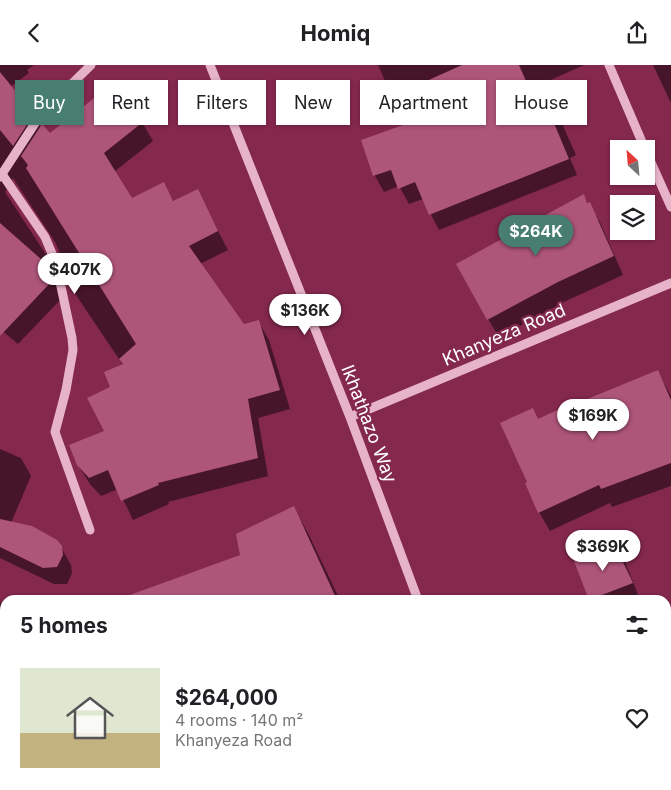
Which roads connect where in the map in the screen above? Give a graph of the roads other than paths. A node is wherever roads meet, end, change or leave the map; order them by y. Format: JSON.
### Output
{"nodes":[{"id":1,"x":91,"y":65,"type":"edge"},
{"id":2,"x":210,"y":65,"type":"edge"},
{"id":3,"x":609,"y":65,"type":"edge"},
{"id":4,"x":642,"y":140,"type":"edge"},
{"id":5,"x":655,"y":171,"type":"edge"},
{"id":6,"x":1,"y":175,"type":"edge"},
{"id":7,"x":671,"y":207,"type":"edge"},
{"id":8,"x":671,"y":283,"type":"edge"},
{"id":9,"x":350,"y":417,"type":"junction"},
{"id":10,"x":90,"y":530,"type":"dead end"},
{"id":11,"x":416,"y":595,"type":"edge"}],
"edges":[{"from":1,"to":6,"type":"street"},
{"from":2,"to":9,"type":"street","name":"Ikhathazo Way"},
{"from":3,"to":4,"type":"street"},
{"from":5,"to":7,"type":"street"},
{"from":6,"to":10,"type":"street"},
{"from":8,"to":9,"type":"street","name":"Khanyeza Road"},
{"from":9,"to":11,"type":"street","name":"Ikhathazo Way"}]}
